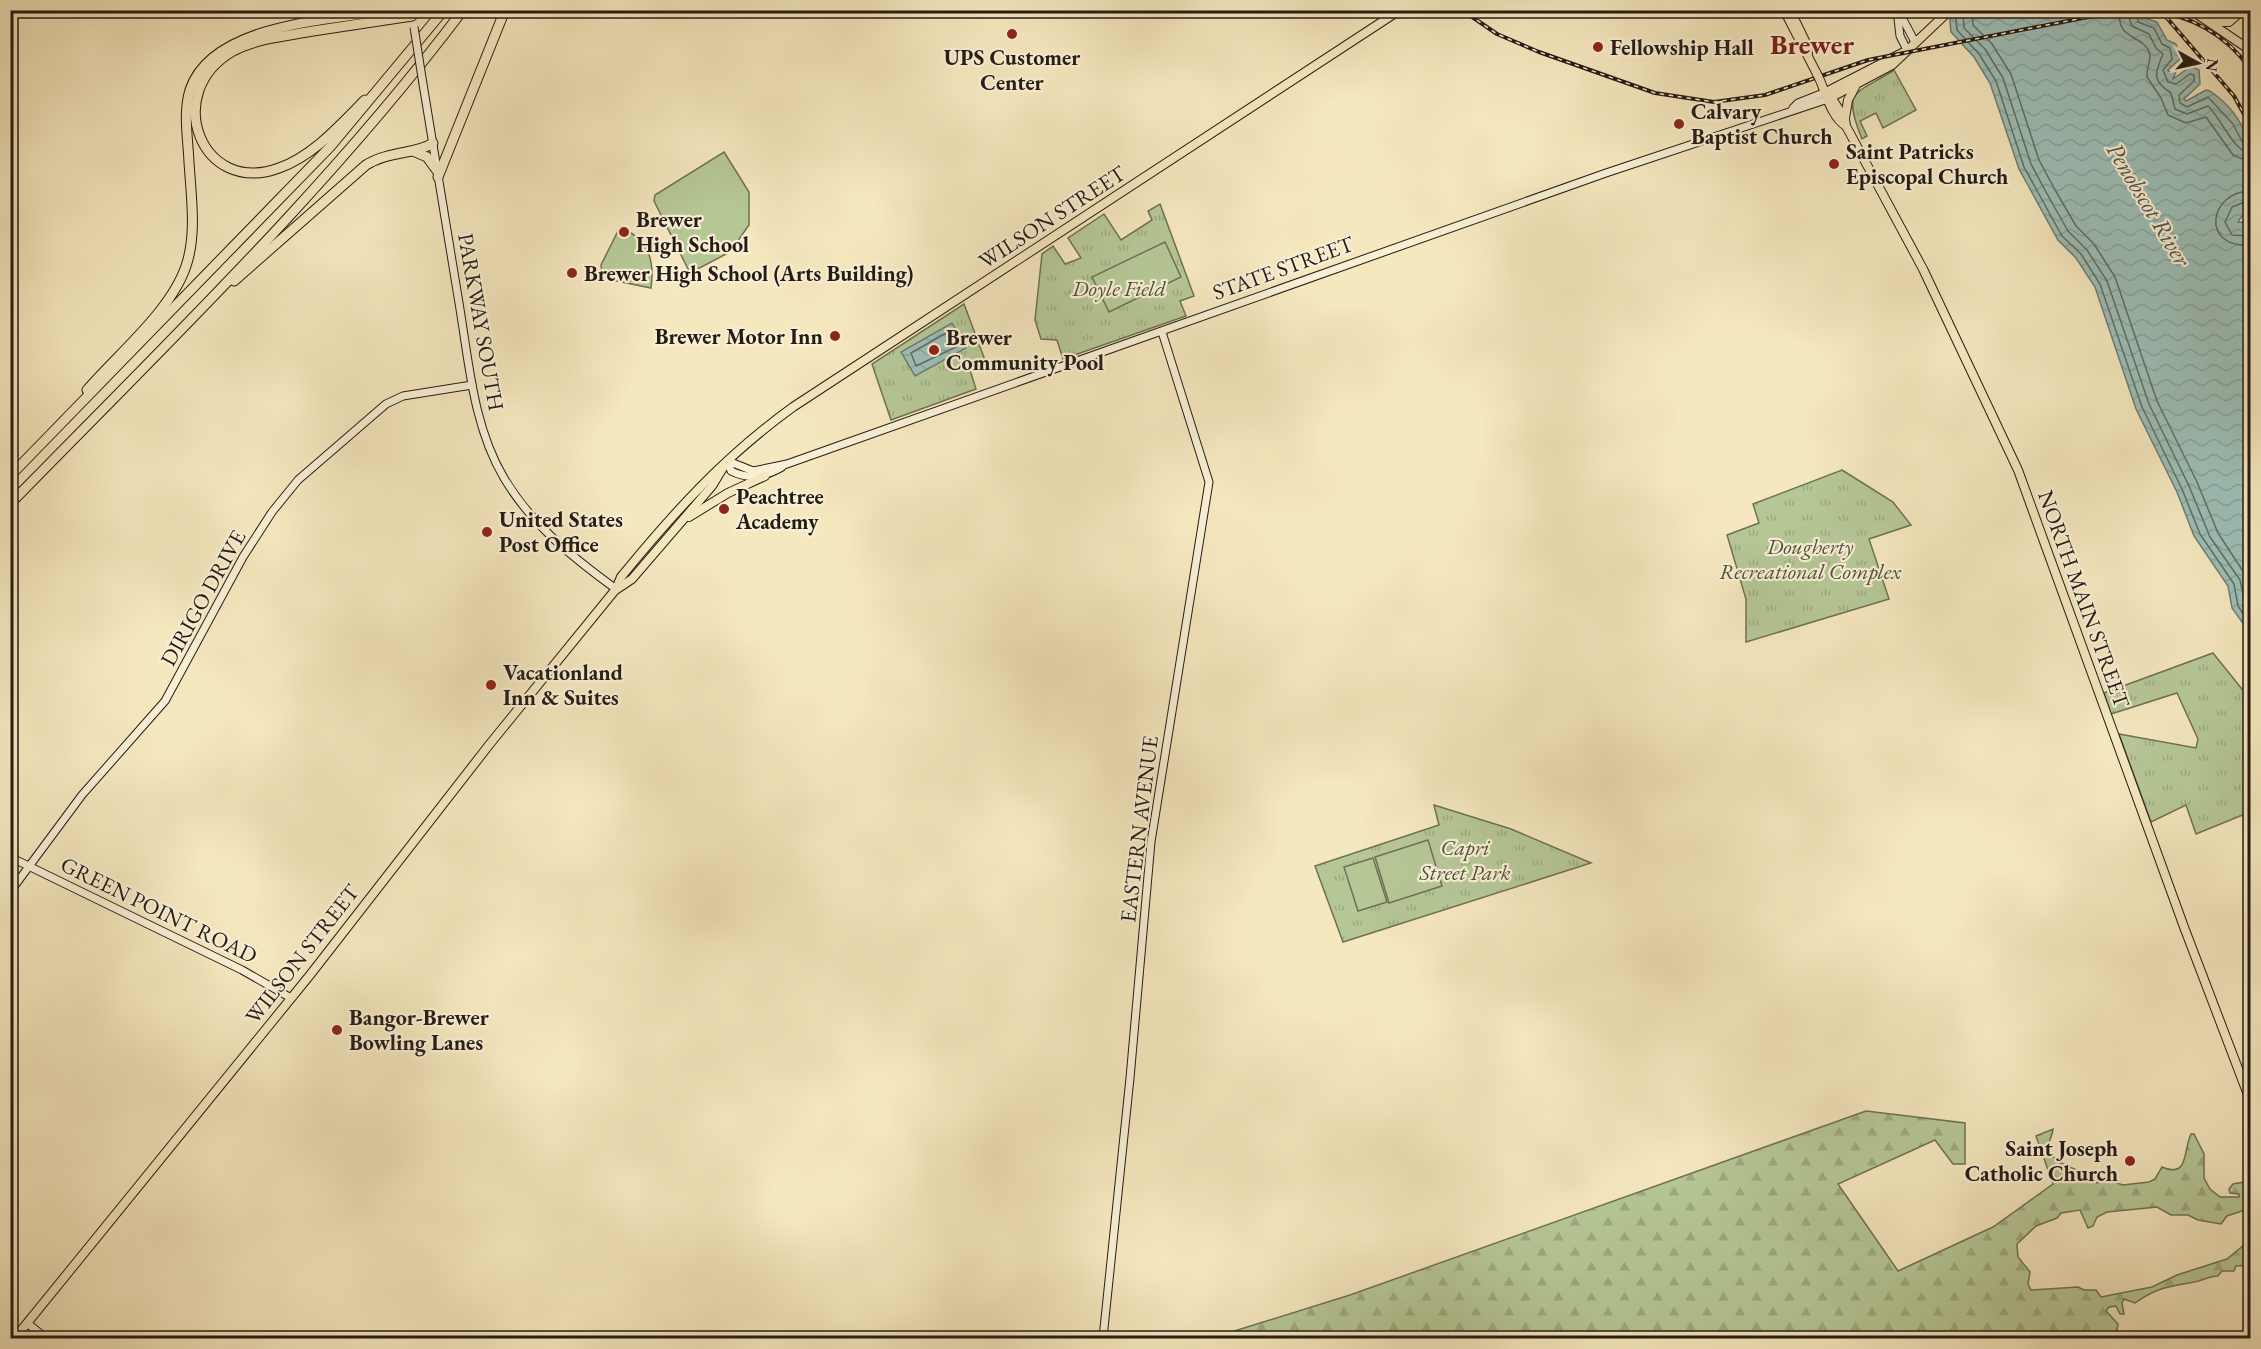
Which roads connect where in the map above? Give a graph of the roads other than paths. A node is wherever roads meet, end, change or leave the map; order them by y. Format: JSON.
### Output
{"nodes":[{"id":1,"x":392,"y":10,"type":"edge"},
{"id":2,"x":444,"y":10,"type":"edge"},
{"id":3,"x":463,"y":10,"type":"edge"},
{"id":4,"x":505,"y":10,"type":"edge"},
{"id":5,"x":1400,"y":10,"type":"edge"},
{"id":6,"x":1784,"y":10,"type":"edge"},
{"id":7,"x":1790,"y":10,"type":"edge"},
{"id":8,"x":1897,"y":10,"type":"edge"},
{"id":9,"x":2191,"y":10,"type":"edge"},
{"id":10,"x":2243,"y":10,"type":"edge"},
{"id":11,"x":412,"y":13,"type":"edge"},
{"id":12,"x":1947,"y":13,"type":"edge"},
{"id":13,"x":2207,"y":21,"type":"junction"},
{"id":14,"x":1915,"y":42,"type":"junction"},
{"id":15,"x":1907,"y":50,"type":"junction"},
{"id":16,"x":2250,"y":50,"type":"edge"},
{"id":17,"x":1808,"y":56,"type":"junction"},
{"id":18,"x":403,"y":63,"type":"junction"},
{"id":19,"x":1856,"y":86,"type":"junction"},
{"id":20,"x":1828,"y":96,"type":"junction"},
{"id":21,"x":1846,"y":122,"type":"junction"},
{"id":22,"x":457,"y":131,"type":"junction"},
{"id":23,"x":432,"y":140,"type":"junction"},
{"id":24,"x":408,"y":150,"type":"junction"},
{"id":25,"x":438,"y":175,"type":"junction"},
{"id":26,"x":187,"y":322,"type":"junction"},
{"id":27,"x":1162,"y":332,"type":"junction"},
{"id":28,"x":472,"y":385,"type":"junction"},
{"id":29,"x":45,"y":441,"type":"junction"},
{"id":30,"x":728,"y":461,"type":"junction"},
{"id":31,"x":787,"y":464,"type":"junction"},
{"id":32,"x":10,"y":476,"type":"edge"},
{"id":33,"x":765,"y":476,"type":"junction"},
{"id":34,"x":10,"y":504,"type":"edge"},
{"id":35,"x":678,"y":525,"type":"junction"},
{"id":36,"x":616,"y":589,"type":"junction"},
{"id":37,"x":10,"y":856,"type":"edge"},
{"id":38,"x":28,"y":865,"type":"junction"},
{"id":39,"x":10,"y":892,"type":"edge"},
{"id":40,"x":291,"y":998,"type":"junction"},
{"id":41,"x":2250,"y":1100,"type":"edge"},
{"id":42,"x":27,"y":1323,"type":"junction"},
{"id":43,"x":15,"y":1338,"type":"edge"},
{"id":44,"x":46,"y":1338,"type":"edge"},
{"id":45,"x":1103,"y":1338,"type":"edge"}],
"edges":[{"from":1,"to":29,"type":"highway"},
{"from":2,"to":18,"type":"highway"},
{"from":3,"to":26,"type":"highway"},
{"from":4,"to":22,"type":"highway"},
{"from":5,"to":30,"type":"main road","name":"WILSON STREET"},
{"from":6,"to":17,"type":"main road","name":"NORTH MAIN STREET"},
{"from":7,"to":17,"type":"main road","name":"NORTH MAIN STREET"},
{"from":8,"to":14,"type":"street"},
{"from":8,"to":15,"type":"street"},
{"from":9,"to":13,"type":"main road"},
{"from":10,"to":13,"type":"main road"},
{"from":11,"to":18,"type":"highway"},
{"from":11,"to":23,"type":"street","name":"PARKWAY SOUTH","bridge":true},
{"from":12,"to":14,"type":"main road","name":"STATE STREET"},
{"from":13,"to":16,"type":"main road"},
{"from":14,"to":15,"type":"main road","name":"STATE STREET"},
{"from":15,"to":19,"type":"main road","name":"STATE STREET"},
{"from":15,"to":20,"type":"main road","name":"STATE STREET"},
{"from":17,"to":20,"type":"main road","name":"NORTH MAIN STREET"},
{"from":18,"to":29,"type":"highway"},
{"from":19,"to":20,"type":"main road","name":"STATE STREET"},
{"from":19,"to":21,"type":"main road"},
{"from":20,"to":21,"type":"main road","name":"NORTH MAIN STREET"},
{"from":20,"to":27,"type":"street","name":"STATE STREET"},
{"from":21,"to":41,"type":"main road","name":"NORTH MAIN STREET"},
{"from":22,"to":23,"type":"highway"},
{"from":22,"to":25,"type":"highway"},
{"from":23,"to":24,"type":"highway"},
{"from":23,"to":25,"type":"street","name":"PARKWAY SOUTH"},
{"from":24,"to":25,"type":"highway"},
{"from":24,"to":26,"type":"highway"},
{"from":25,"to":28,"type":"street","name":"PARKWAY SOUTH"},
{"from":26,"to":34,"type":"highway"},
{"from":27,"to":31,"type":"street","name":"STATE STREET"},
{"from":27,"to":45,"type":"street","name":"EASTERN AVENUE"},
{"from":28,"to":36,"type":"street","name":"PARKWAY SOUTH"},
{"from":28,"to":38,"type":"street","name":"DIRIGO DRIVE"},
{"from":29,"to":32,"type":"highway"},
{"from":30,"to":31,"type":"street","name":"STATE STREET"},
{"from":30,"to":33,"type":"street"},
{"from":30,"to":35,"type":"main road","name":"WILSON STREET"},
{"from":30,"to":36,"type":"main road","name":"WILSON STREET"},
{"from":31,"to":33,"type":"street","name":"STATE STREET"},
{"from":33,"to":35,"type":"main road"},
{"from":35,"to":36,"type":"main road","name":"WILSON STREET"},
{"from":36,"to":40,"type":"main road","name":"WILSON STREET"},
{"from":37,"to":38,"type":"street","name":"GREEN POINT ROAD"},
{"from":38,"to":39,"type":"street","name":"DIRIGO DRIVE"},
{"from":38,"to":40,"type":"street","name":"GREEN POINT ROAD"},
{"from":40,"to":42,"type":"main road","name":"WILSON STREET"},
{"from":42,"to":43,"type":"main road","name":"WILSON STREET"},
{"from":42,"to":44,"type":"street"}]}
